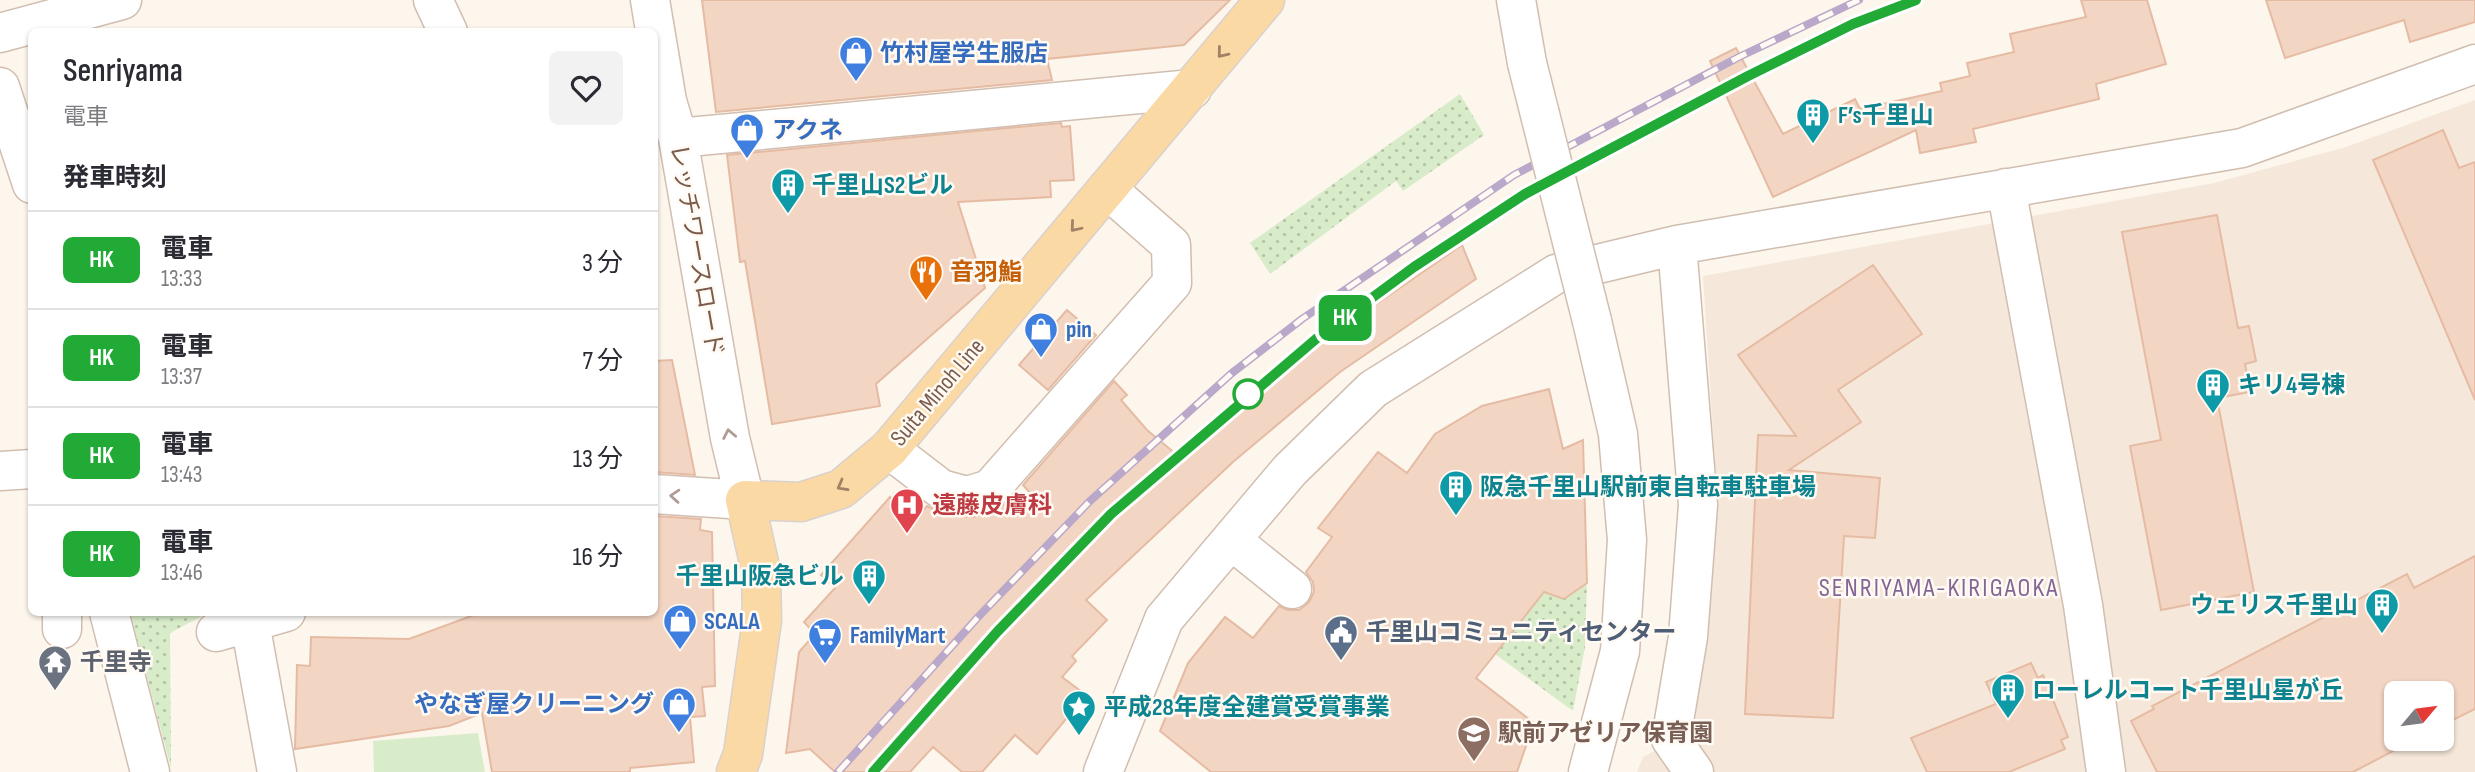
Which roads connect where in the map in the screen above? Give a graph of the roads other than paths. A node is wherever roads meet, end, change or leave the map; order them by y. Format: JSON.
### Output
{"nodes":[{"id":1,"x":122,"y":0,"type":"edge"},
{"id":2,"x":433,"y":0,"type":"edge"},
{"id":3,"x":650,"y":0,"type":"edge"},
{"id":4,"x":1265,"y":0,"type":"edge"},
{"id":5,"x":1516,"y":0,"type":"edge"},
{"id":6,"x":446,"y":28,"type":"edge"},
{"id":7,"x":653,"y":28,"type":"edge"},
{"id":8,"x":0,"y":33,"type":"edge"},
{"id":9,"x":2475,"y":64,"type":"edge"},
{"id":10,"x":658,"y":74,"type":"edge"},
{"id":11,"x":0,"y":87,"type":"edge"},
{"id":12,"x":1192,"y":89,"type":"junction"},
{"id":13,"x":661,"y":102,"type":"edge"},
{"id":14,"x":678,"y":138,"type":"junction"},
{"id":15,"x":28,"y":172,"type":"edge"},
{"id":16,"x":2006,"y":188,"type":"junction"},
{"id":17,"x":1107,"y":189,"type":"junction"},
{"id":18,"x":1677,"y":246,"type":"junction"},
{"id":19,"x":889,"y":449,"type":"junction"},
{"id":20,"x":28,"y":468,"type":"edge"},
{"id":21,"x":0,"y":471,"type":"edge"},
{"id":22,"x":658,"y":495,"type":"edge"},
{"id":23,"x":745,"y":500,"type":"junction"},
{"id":24,"x":1231,"y":540,"type":"junction"},
{"id":25,"x":1292,"y":589,"type":"dead end"},
{"id":26,"x":110,"y":616,"type":"edge"},
{"id":27,"x":273,"y":616,"type":"edge"},
{"id":28,"x":150,"y":772,"type":"edge"},
{"id":29,"x":277,"y":772,"type":"edge"},
{"id":30,"x":736,"y":772,"type":"edge"},
{"id":31,"x":1103,"y":772,"type":"edge"},
{"id":32,"x":1588,"y":772,"type":"edge"},
{"id":33,"x":1694,"y":772,"type":"edge"},
{"id":34,"x":2106,"y":772,"type":"edge"}],
"edges":[{"from":1,"to":8,"type":"street"},
{"from":2,"to":6,"type":"street"},
{"from":3,"to":7,"type":"street","name":"レッチワースロード"},
{"from":4,"to":12,"type":"main road","name":"Suita Minoh Line","one_way":true},
{"from":5,"to":32,"type":"street","bridge":true},
{"from":9,"to":16,"type":"street"},
{"from":10,"to":13,"type":"street","name":"レッチワースロード"},
{"from":11,"to":15,"type":"street"},
{"from":12,"to":14,"type":"street"},
{"from":12,"to":17,"type":"main road","name":"Suita Minoh Line"},
{"from":13,"to":14,"type":"street","name":"レッチワースロード"},
{"from":23,"to":14,"type":"street","name":"レッチワースロード","one_way":true},
{"from":16,"to":18,"type":"street"},
{"from":16,"to":34,"type":"street"},
{"from":17,"to":19,"type":"main road","name":"Suita Minoh Line","one_way":true},
{"from":17,"to":19,"type":"street"},
{"from":18,"to":24,"type":"street"},
{"from":18,"to":33,"type":"street"},
{"from":19,"to":23,"type":"main road","name":"Suita Minoh Line","one_way":true},
{"from":20,"to":21,"type":"street"},
{"from":23,"to":22,"type":"street","one_way":true},
{"from":23,"to":30,"type":"main road"},
{"from":24,"to":25,"type":"street"},
{"from":24,"to":31,"type":"street"},
{"from":26,"to":28,"type":"street"},
{"from":27,"to":29,"type":"street"}]}
